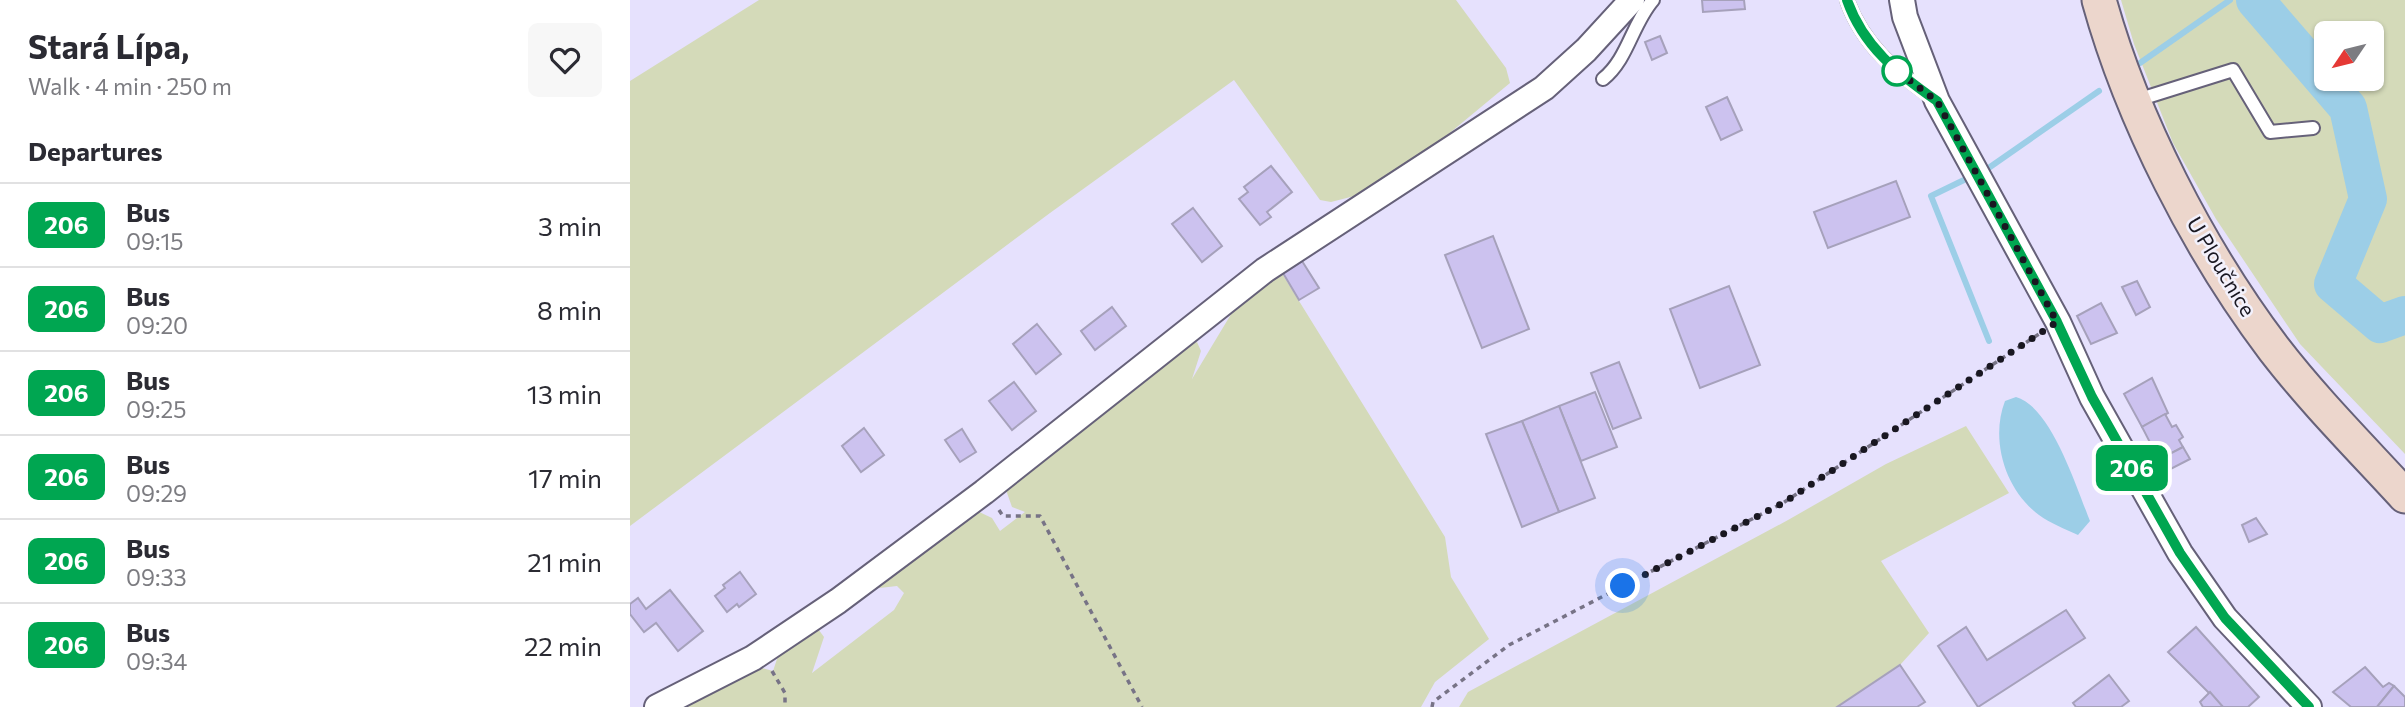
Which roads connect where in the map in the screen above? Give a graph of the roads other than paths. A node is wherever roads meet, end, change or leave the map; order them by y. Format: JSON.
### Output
{"nodes":[{"id":1,"x":1632,"y":0,"type":"edge"},
{"id":2,"x":1653,"y":0,"type":"edge"},
{"id":3,"x":1847,"y":0,"type":"edge"},
{"id":4,"x":1902,"y":0,"type":"edge"},
{"id":5,"x":2099,"y":0,"type":"edge"},
{"id":6,"x":1603,"y":79,"type":"dead end"},
{"id":7,"x":1937,"y":101,"type":"junction"},
{"id":8,"x":2134,"y":101,"type":"junction"},
{"id":9,"x":2313,"y":128,"type":"dead end"},
{"id":10,"x":2405,"y":496,"type":"edge"},
{"id":11,"x":657,"y":707,"type":"edge"},
{"id":12,"x":2309,"y":707,"type":"edge"}],
"edges":[{"from":1,"to":11,"type":"street"},
{"from":2,"to":6,"type":"lane"},
{"from":3,"to":7,"type":"lane"},
{"from":4,"to":7,"type":"street"},
{"from":5,"to":8,"type":"main road","name":"U Ploučnice"},
{"from":7,"to":12,"type":"street"},
{"from":8,"to":9,"type":"lane"},
{"from":8,"to":10,"type":"main road","name":"U Ploučnice"}]}
